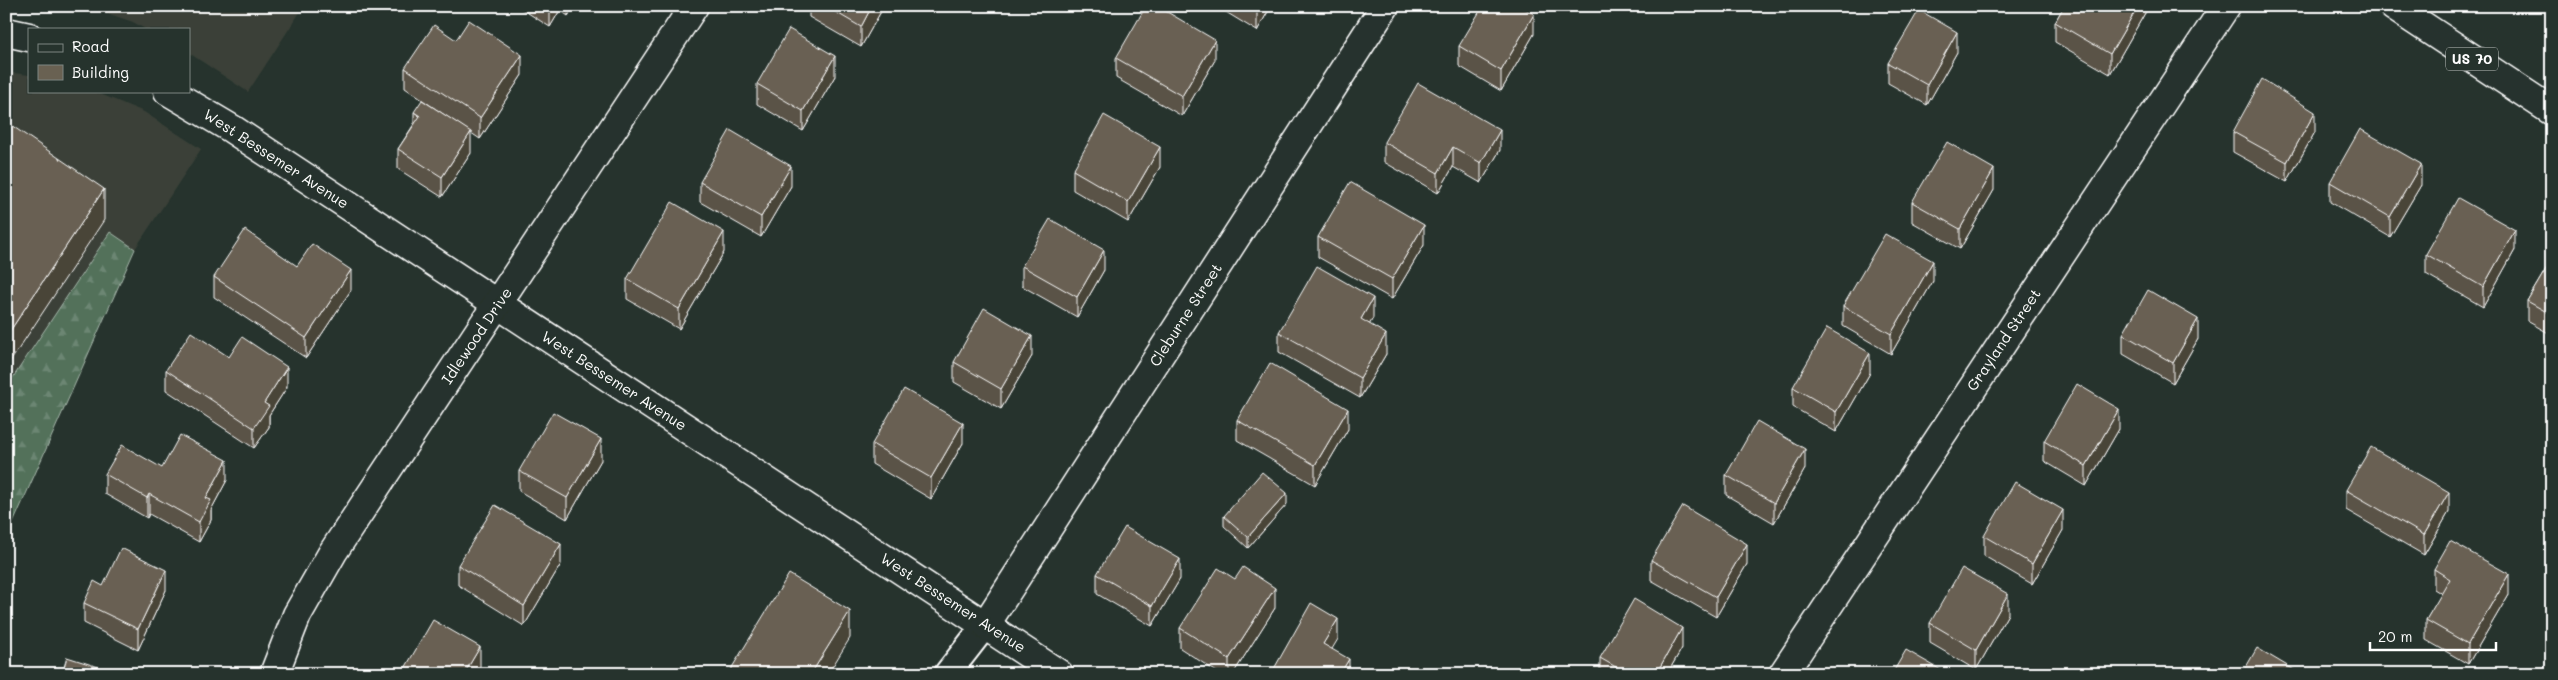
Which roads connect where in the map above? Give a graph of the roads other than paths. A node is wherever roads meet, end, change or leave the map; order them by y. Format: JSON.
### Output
{"nodes":[{"id":1,"x":694,"y":6,"type":"edge"},
{"id":2,"x":1386,"y":6,"type":"edge"},
{"id":3,"x":2226,"y":6,"type":"edge"},
{"id":4,"x":2393,"y":6,"type":"edge"},
{"id":5,"x":6,"y":32,"type":"edge"},
{"id":6,"x":28,"y":38,"type":"edge"},
{"id":7,"x":170,"y":92,"type":"edge"},
{"id":8,"x":2552,"y":111,"type":"edge"},
{"id":9,"x":498,"y":305,"type":"junction"},
{"id":10,"x":986,"y":624,"type":"junction"},
{"id":11,"x":274,"y":674,"type":"edge"},
{"id":12,"x":947,"y":674,"type":"edge"},
{"id":13,"x":1060,"y":674,"type":"edge"},
{"id":14,"x":1783,"y":674,"type":"edge"}],
"edges":[{"from":1,"to":9,"type":"main road","name":"Idlewood Drive"},
{"from":2,"to":10,"type":"main road","name":"Cleburne Street"},
{"from":3,"to":14,"type":"main road","name":"Grayland Street"},
{"from":4,"to":8,"type":"main road","number":"US 70"},
{"from":5,"to":6,"type":"main road"},
{"from":7,"to":9,"type":"main road","name":"West Bessemer Avenue"},
{"from":9,"to":10,"type":"main road","name":"West Bessemer Avenue"},
{"from":9,"to":11,"type":"main road","name":"Idlewood Drive"},
{"from":10,"to":12,"type":"lane"},
{"from":10,"to":13,"type":"main road","name":"West Bessemer Avenue"}]}
